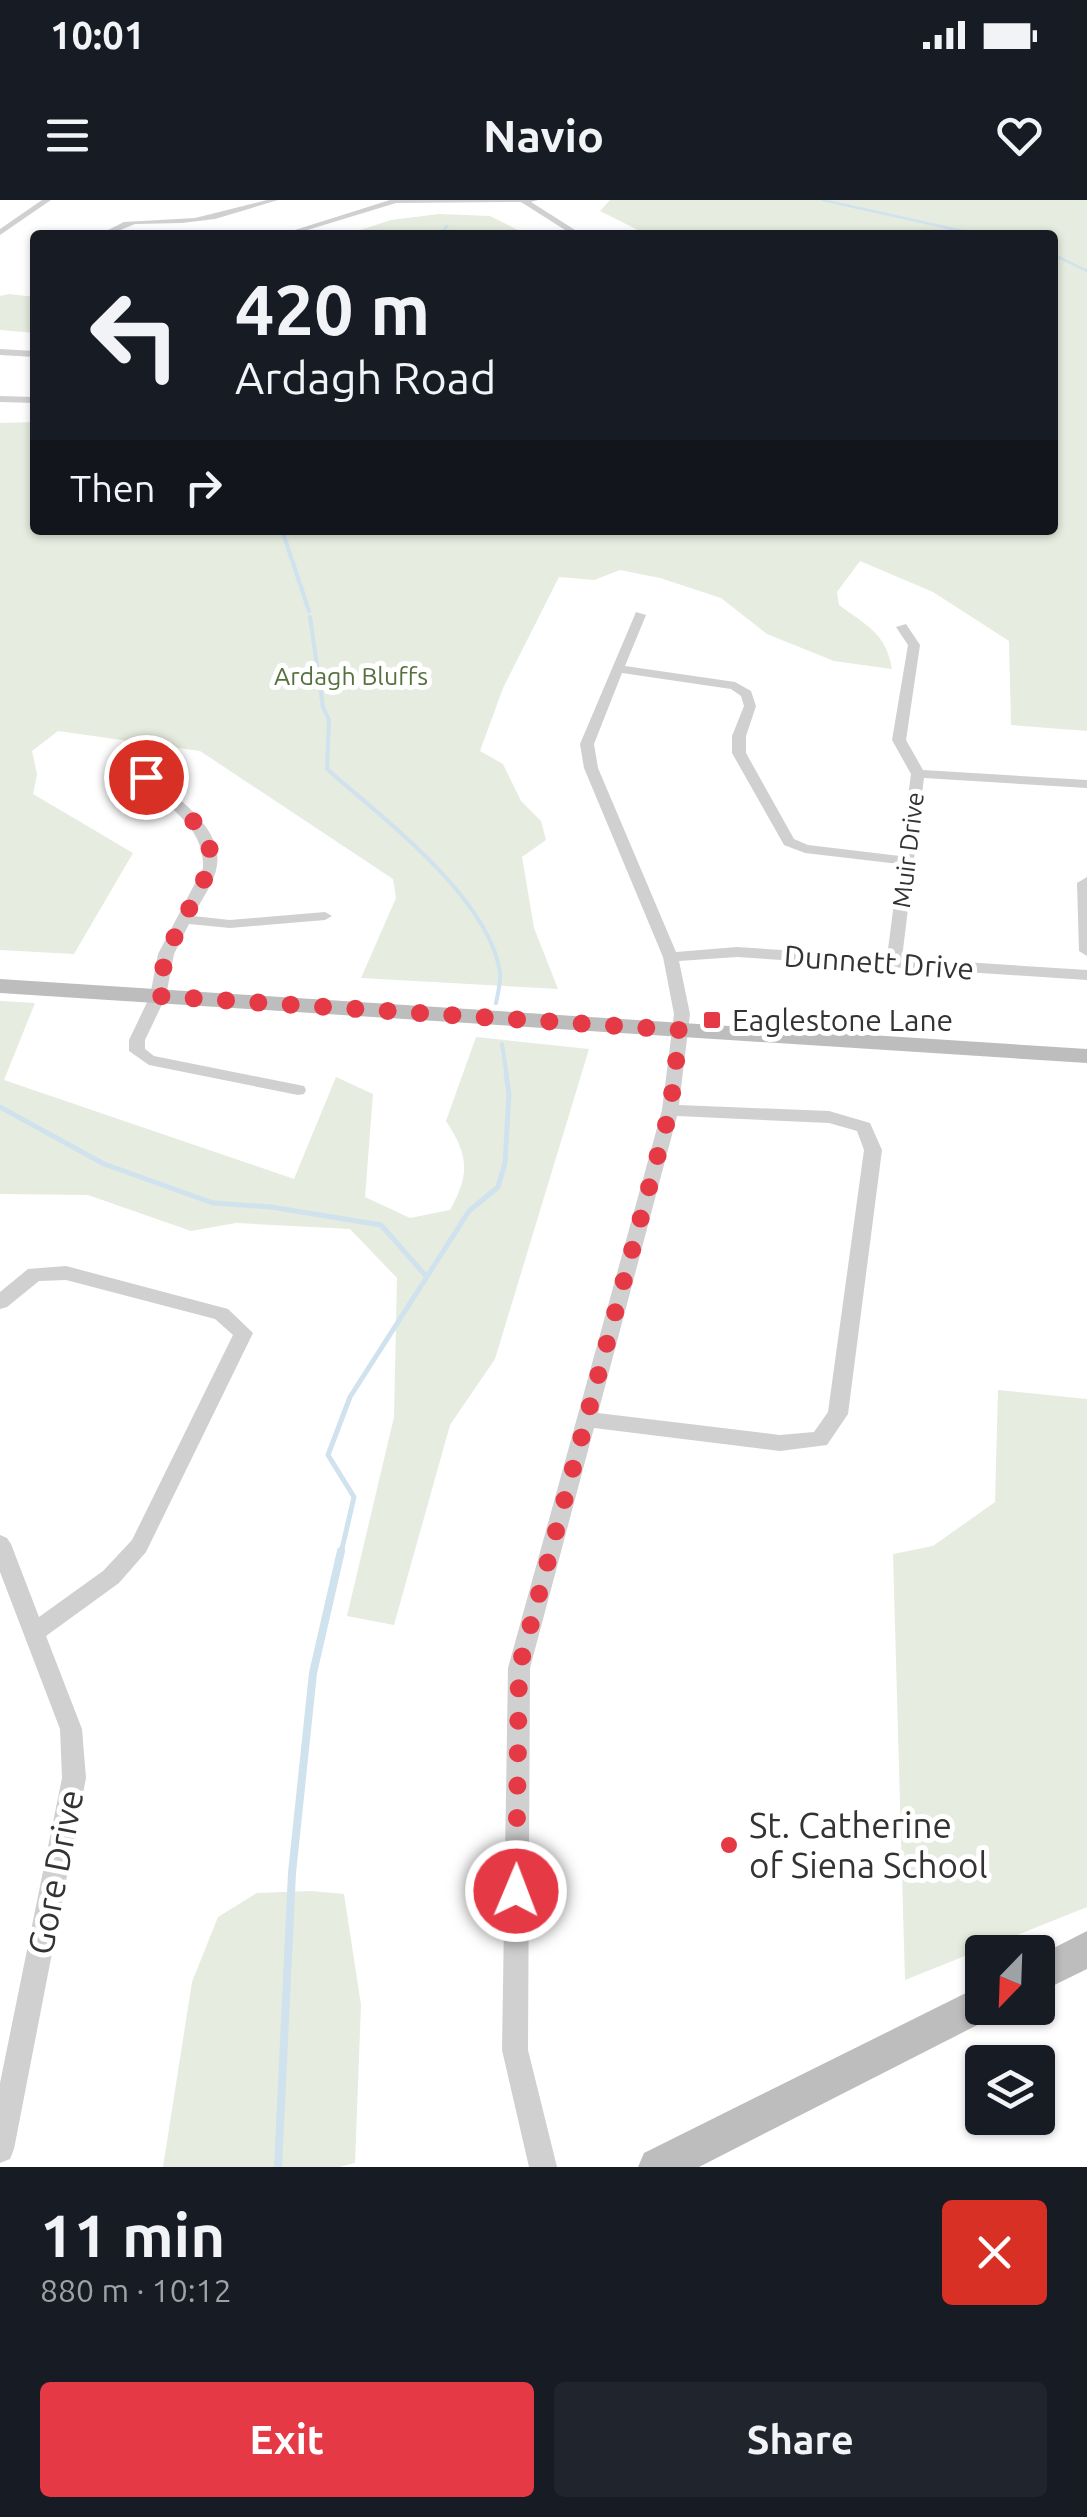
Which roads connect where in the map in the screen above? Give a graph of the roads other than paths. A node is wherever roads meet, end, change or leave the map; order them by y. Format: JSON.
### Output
{"nodes":[{"id":1,"x":47,"y":200,"type":"edge"},
{"id":2,"x":244,"y":200,"type":"edge"},
{"id":3,"x":274,"y":200,"type":"edge"},
{"id":4,"x":529,"y":201,"type":"edge"},
{"id":5,"x":262,"y":204,"type":"junction"},
{"id":6,"x":108,"y":230,"type":"edge"},
{"id":7,"x":299,"y":230,"type":"edge"},
{"id":8,"x":572,"y":230,"type":"edge"},
{"id":9,"x":0,"y":233,"type":"edge"},
{"id":10,"x":0,"y":352,"type":"edge"},
{"id":11,"x":30,"y":354,"type":"edge"},
{"id":12,"x":0,"y":399,"type":"edge"},
{"id":13,"x":30,"y":400,"type":"edge"},
{"id":14,"x":640,"y":615,"type":"dead end"},
{"id":15,"x":902,"y":627,"type":"dead end"},
{"id":16,"x":620,"y":670,"type":"junction"},
{"id":17,"x":150,"y":762,"type":"dead end"},
{"id":18,"x":918,"y":774,"type":"junction"},
{"id":19,"x":1087,"y":784,"type":"edge"},
{"id":20,"x":908,"y":861,"type":"junction"},
{"id":21,"x":1087,"y":881,"type":"edge"},
{"id":22,"x":326,"y":916,"type":"dead end"},
{"id":23,"x":184,"y":919,"type":"junction"},
{"id":24,"x":1087,"y":951,"type":"edge"},
{"id":25,"x":672,"y":957,"type":"junction"},
{"id":26,"x":894,"y":962,"type":"junction"},
{"id":27,"x":1087,"y":975,"type":"edge"},
{"id":28,"x":0,"y":986,"type":"edge"},
{"id":29,"x":158,"y":996,"type":"junction"},
{"id":30,"x":680,"y":1030,"type":"junction"},
{"id":31,"x":1087,"y":1056,"type":"edge"},
{"id":32,"x":298,"y":1090,"type":"dead end"},
{"id":33,"x":670,"y":1110,"type":"junction"},
{"id":34,"x":0,"y":1302,"type":"edge"},
{"id":35,"x":586,"y":1419,"type":"junction"},
{"id":36,"x":0,"y":1544,"type":"edge"},
{"id":37,"x":36,"y":1631,"type":"junction"},
{"id":38,"x":1087,"y":1950,"type":"edge"},
{"id":39,"x":1055,"y":1966,"type":"edge"},
{"id":40,"x":965,"y":2012,"type":"edge"},
{"id":41,"x":0,"y":2149,"type":"edge"},
{"id":42,"x":543,"y":2167,"type":"edge"},
{"id":43,"x":658,"y":2167,"type":"edge"}],
"edges":[{"from":1,"to":9,"type":"street"},
{"from":2,"to":5,"type":"street"},
{"from":3,"to":5,"type":"street"},
{"from":4,"to":7,"type":"street"},
{"from":4,"to":8,"type":"street"},
{"from":5,"to":6,"type":"street"},
{"from":10,"to":11,"type":"street"},
{"from":12,"to":13,"type":"street"},
{"from":14,"to":16,"type":"street"},
{"from":15,"to":18,"type":"street","name":"Muir Drive"},
{"from":16,"to":20,"type":"street"},
{"from":16,"to":25,"type":"street"},
{"from":17,"to":23,"type":"street"},
{"from":18,"to":19,"type":"street"},
{"from":18,"to":20,"type":"street","name":"Muir Drive"},
{"from":20,"to":26,"type":"street","name":"Muir Drive"},
{"from":21,"to":24,"type":"street"},
{"from":22,"to":23,"type":"street"},
{"from":23,"to":29,"type":"street"},
{"from":25,"to":26,"type":"street","name":"Dunnett Drive"},
{"from":25,"to":30,"type":"street"},
{"from":26,"to":27,"type":"street","name":"Dunnett Drive"},
{"from":28,"to":29,"type":"street"},
{"from":29,"to":30,"type":"street"},
{"from":29,"to":32,"type":"street"},
{"from":30,"to":31,"type":"street"},
{"from":30,"to":33,"type":"street"},
{"from":33,"to":35,"type":"street"},
{"from":33,"to":35,"type":"street"},
{"from":34,"to":37,"type":"street"},
{"from":35,"to":42,"type":"street"},
{"from":36,"to":37,"type":"street","name":"Gore Drive"},
{"from":37,"to":41,"type":"street","name":"Gore Drive"},
{"from":38,"to":39,"type":"street"},
{"from":40,"to":43,"type":"street"}]}
